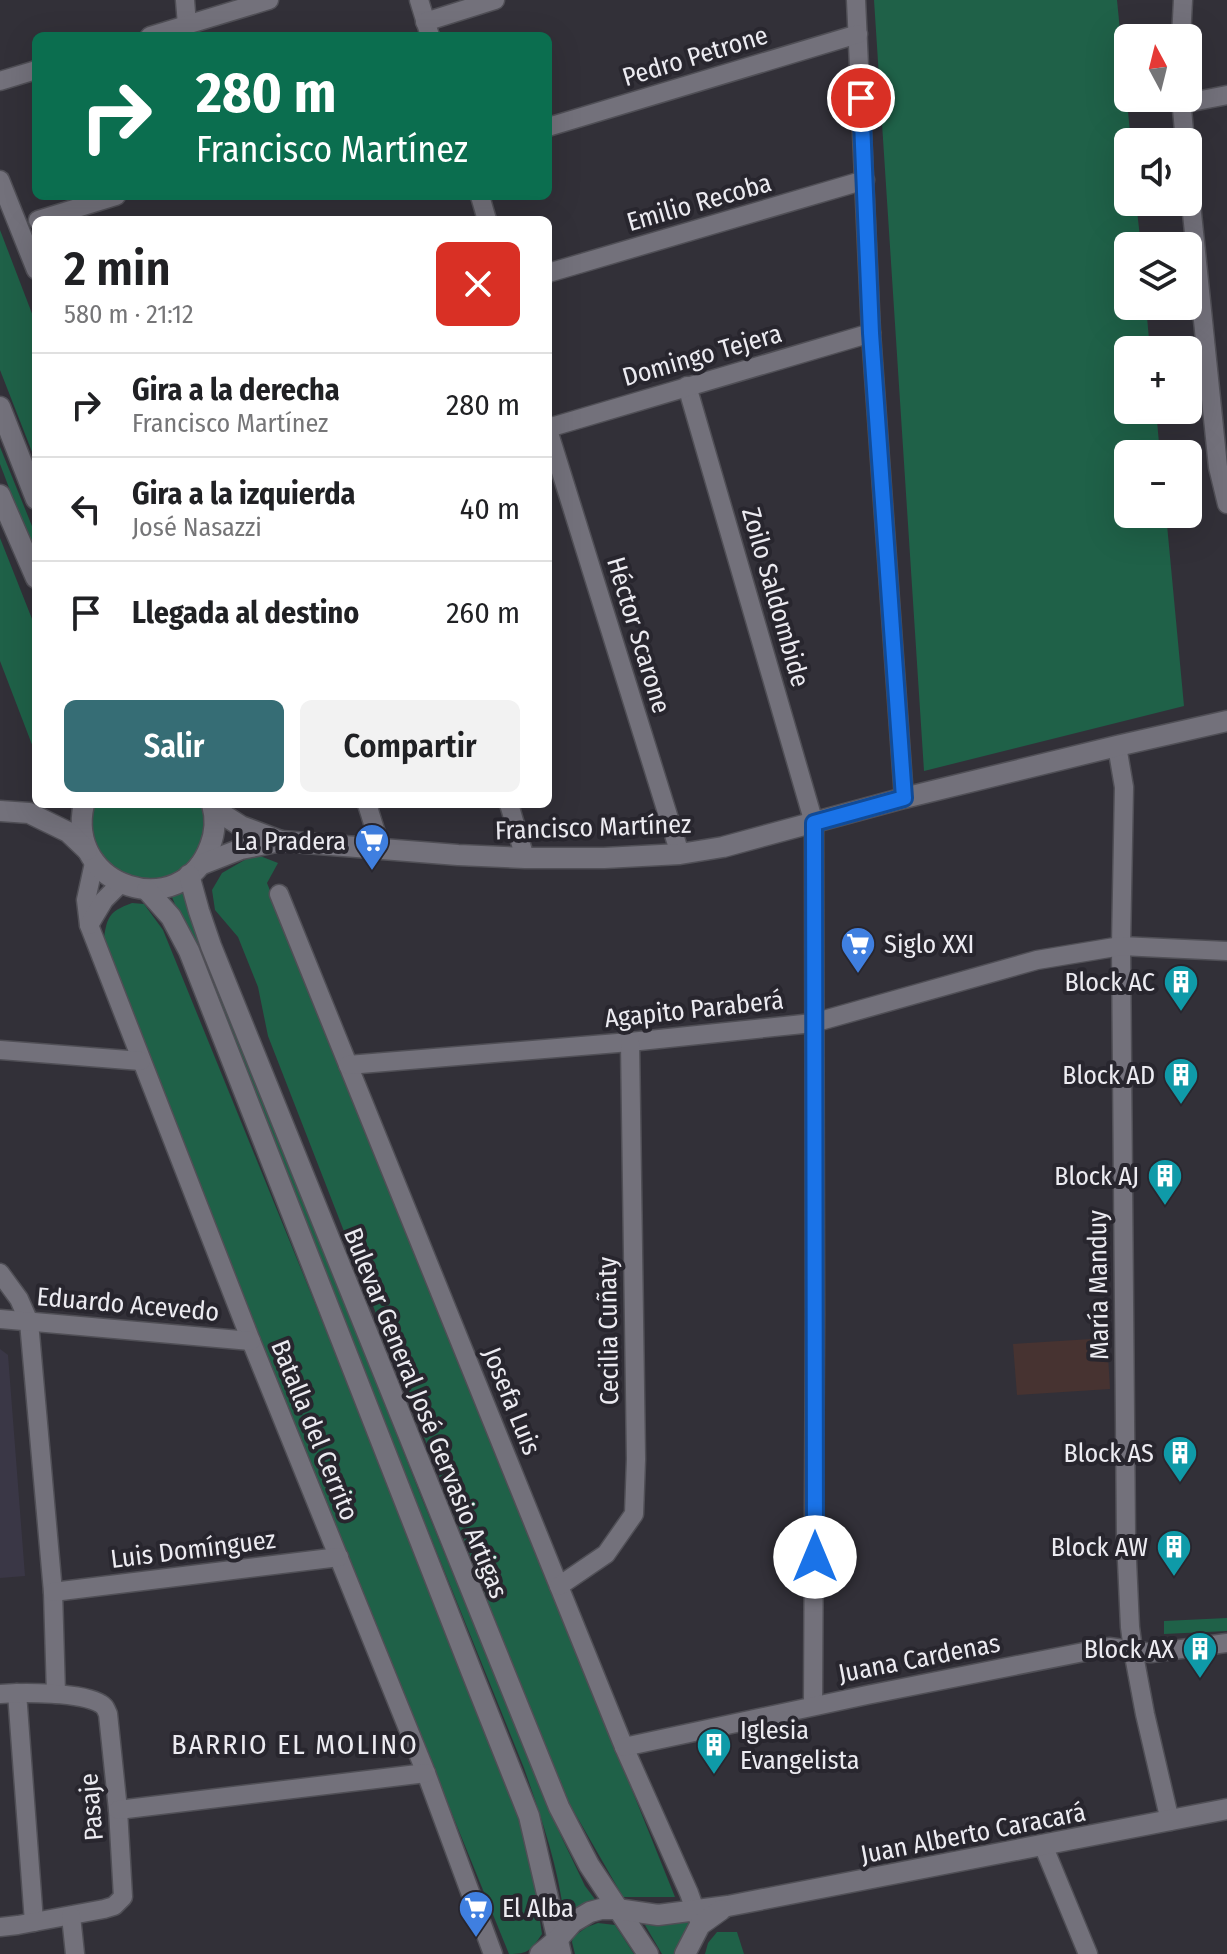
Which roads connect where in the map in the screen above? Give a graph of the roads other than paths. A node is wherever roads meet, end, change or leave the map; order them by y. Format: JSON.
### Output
{"nodes":[{"id":1,"x":185,"y":0,"type":"edge"},
{"id":2,"x":269,"y":0,"type":"edge"},
{"id":3,"x":419,"y":0,"type":"edge"},
{"id":4,"x":495,"y":0,"type":"edge"},
{"id":5,"x":856,"y":0,"type":"edge"},
{"id":6,"x":1183,"y":0,"type":"edge"},
{"id":7,"x":1182,"y":24,"type":"edge"},
{"id":8,"x":187,"y":25,"type":"junction"},
{"id":9,"x":428,"y":29,"type":"edge"},
{"id":10,"x":163,"y":32,"type":"edge"},
{"id":11,"x":858,"y":34,"type":"junction"},
{"id":12,"x":32,"y":71,"type":"edge"},
{"id":13,"x":0,"y":81,"type":"edge"},
{"id":14,"x":1227,"y":95,"type":"edge"},
{"id":15,"x":1202,"y":98,"type":"edge"},
{"id":16,"x":552,"y":126,"type":"edge"},
{"id":17,"x":0,"y":180,"type":"edge"},
{"id":18,"x":865,"y":180,"type":"junction"},
{"id":19,"x":103,"y":200,"type":"edge"},
{"id":20,"x":51,"y":216,"type":"edge"},
{"id":21,"x":1192,"y":216,"type":"edge"},
{"id":22,"x":31,"y":222,"type":"edge"},
{"id":23,"x":552,"y":272,"type":"edge"},
{"id":24,"x":871,"y":333,"type":"junction"},
{"id":25,"x":687,"y":386,"type":"junction"},
{"id":26,"x":0,"y":407,"type":"edge"},
{"id":27,"x":552,"y":428,"type":"edge"},
{"id":28,"x":552,"y":442,"type":"edge"},
{"id":29,"x":32,"y":489,"type":"edge"},
{"id":30,"x":0,"y":495,"type":"edge"},
{"id":31,"x":1227,"y":504,"type":"edge"},
{"id":32,"x":32,"y":569,"type":"edge"},
{"id":33,"x":1227,"y":721,"type":"edge"},
{"id":34,"x":1117,"y":746,"type":"junction"},
{"id":35,"x":904,"y":798,"type":"junction"},
{"id":36,"x":41,"y":808,"type":"edge"},
{"id":37,"x":83,"y":808,"type":"edge"},
{"id":38,"x":213,"y":808,"type":"edge"},
{"id":39,"x":216,"y":808,"type":"edge"},
{"id":40,"x":368,"y":808,"type":"edge"},
{"id":41,"x":510,"y":808,"type":"edge"},
{"id":42,"x":0,"y":811,"type":"edge"},
{"id":43,"x":29,"y":813,"type":"junction"},
{"id":44,"x":814,"y":823,"type":"junction"},
{"id":45,"x":281,"y":841,"type":"junction"},
{"id":46,"x":381,"y":849,"type":"junction"},
{"id":47,"x":680,"y":854,"type":"junction"},
{"id":48,"x":90,"y":856,"type":"junction"},
{"id":49,"x":525,"y":858,"type":"junction"},
{"id":50,"x":195,"y":870,"type":"junction"},
{"id":51,"x":120,"y":884,"type":"junction"},
{"id":52,"x":147,"y":890,"type":"junction"},
{"id":53,"x":279,"y":894,"type":"dead end"},
{"id":54,"x":89,"y":925,"type":"junction"},
{"id":55,"x":1121,"y":946,"type":"junction"},
{"id":56,"x":1227,"y":951,"type":"edge"},
{"id":57,"x":813,"y":1023,"type":"junction"},
{"id":58,"x":630,"y":1042,"type":"junction"},
{"id":59,"x":0,"y":1050,"type":"edge"},
{"id":60,"x":141,"y":1061,"type":"junction"},
{"id":61,"x":348,"y":1065,"type":"junction"},
{"id":62,"x":0,"y":1273,"type":"edge"},
{"id":63,"x":0,"y":1319,"type":"edge"},
{"id":64,"x":29,"y":1322,"type":"junction"},
{"id":65,"x":251,"y":1341,"type":"junction"},
{"id":66,"x":339,"y":1557,"type":"junction"},
{"id":67,"x":559,"y":1586,"type":"junction"},
{"id":68,"x":53,"y":1592,"type":"junction"},
{"id":69,"x":1227,"y":1643,"type":"edge"},
{"id":70,"x":1133,"y":1650,"type":"junction"},
{"id":71,"x":9,"y":1693,"type":"edge"},
{"id":72,"x":56,"y":1694,"type":"junction"},
{"id":73,"x":813,"y":1706,"type":"junction"},
{"id":74,"x":624,"y":1747,"type":"junction"},
{"id":75,"x":426,"y":1773,"type":"junction"},
{"id":76,"x":1227,"y":1809,"type":"edge"},
{"id":77,"x":118,"y":1810,"type":"junction"},
{"id":78,"x":1170,"y":1821,"type":"junction"},
{"id":79,"x":1043,"y":1845,"type":"junction"},
{"id":80,"x":617,"y":1909,"type":"junction"},
{"id":81,"x":71,"y":1916,"type":"junction"},
{"id":82,"x":698,"y":1918,"type":"junction"},
{"id":83,"x":34,"y":1922,"type":"junction"},
{"id":84,"x":0,"y":1927,"type":"edge"},
{"id":85,"x":559,"y":1947,"type":"edge"},
{"id":86,"x":75,"y":1954,"type":"edge"},
{"id":87,"x":493,"y":1954,"type":"edge"},
{"id":88,"x":540,"y":1954,"type":"edge"},
{"id":89,"x":648,"y":1954,"type":"edge"},
{"id":90,"x":685,"y":1954,"type":"edge"},
{"id":91,"x":1088,"y":1954,"type":"edge"}],
"edges":[{"from":1,"to":8,"type":"street"},
{"from":2,"to":8,"type":"street"},
{"from":3,"to":9,"type":"street"},
{"from":4,"to":9,"type":"street"},
{"from":5,"to":11,"type":"street"},
{"from":6,"to":7,"type":"street"},
{"from":8,"to":10,"type":"street"},
{"from":11,"to":16,"type":"street","name":"Pedro Petrone"},
{"from":11,"to":18,"type":"street"},
{"from":12,"to":13,"type":"street"},
{"from":14,"to":15,"type":"street"},
{"from":17,"to":22,"type":"street"},
{"from":18,"to":23,"type":"street","name":"Emilio Recoba"},
{"from":18,"to":24,"type":"street"},
{"from":19,"to":20,"type":"street"},
{"from":21,"to":31,"type":"street"},
{"from":24,"to":25,"type":"street","name":"Domingo Tejera"},
{"from":24,"to":35,"type":"street"},
{"from":25,"to":27,"type":"street","name":"Domingo Tejera"},
{"from":25,"to":44,"type":"street","name":"Zoilo Saldombide"},
{"from":26,"to":29,"type":"main road"},
{"from":28,"to":47,"type":"street","name":"Héctor Scarone"},
{"from":30,"to":32,"type":"main road"},
{"from":33,"to":34,"type":"main road","name":"Francisco Martínez"},
{"from":34,"to":35,"type":"main road","name":"Francisco Martínez"},
{"from":34,"to":55,"type":"street","name":"María Manduy"},
{"from":35,"to":44,"type":"main road","name":"Francisco Martínez"},
{"from":36,"to":43,"type":"main road"},
{"from":37,"to":48,"type":"main road"},
{"from":38,"to":50,"type":"main road"},
{"from":39,"to":45,"type":"main road","name":"Francisco Martínez"},
{"from":40,"to":46,"type":"street"},
{"from":41,"to":49,"type":"street"},
{"from":42,"to":43,"type":"main road"},
{"from":43,"to":48,"type":"main road"},
{"from":44,"to":47,"type":"main road","name":"Francisco Martínez"},
{"from":44,"to":57,"type":"street","name":"Zoilo Saldombide"},
{"from":45,"to":46,"type":"main road","name":"Francisco Martínez"},
{"from":45,"to":50,"type":"main road","name":"Francisco Martínez"},
{"from":46,"to":49,"type":"main road","name":"Francisco Martínez"},
{"from":47,"to":49,"type":"main road","name":"Francisco Martínez"},
{"from":48,"to":51,"type":"main road"},
{"from":48,"to":54,"type":"street"},
{"from":50,"to":52,"type":"main road","name":"Francisco Martínez"},
{"from":50,"to":80,"type":"main road","name":"Bulevar General José Gervasio Artigas"},
{"from":51,"to":52,"type":"main road"},
{"from":51,"to":54,"type":"street"},
{"from":52,"to":85,"type":"main road","name":"Bulevar General José Gervasio Artigas"},
{"from":53,"to":61,"type":"street","name":"Josefa Luis"},
{"from":54,"to":60,"type":"street","name":"Batalla del Cerrito"},
{"from":55,"to":56,"type":"street","name":"Agapito Paraberá"},
{"from":55,"to":57,"type":"street","name":"Agapito Paraberá"},
{"from":55,"to":70,"type":"street","name":"María Manduy"},
{"from":57,"to":58,"type":"street","name":"Agapito Paraberá"},
{"from":57,"to":73,"type":"street","name":"Zoilo Saldombide"},
{"from":58,"to":61,"type":"street","name":"Agapito Paraberá"},
{"from":58,"to":67,"type":"street","name":"Cecilia Cuñaty"},
{"from":59,"to":60,"type":"street"},
{"from":60,"to":65,"type":"street","name":"Batalla del Cerrito"},
{"from":61,"to":67,"type":"street","name":"Josefa Luis"},
{"from":62,"to":64,"type":"street"},
{"from":63,"to":64,"type":"street","name":"Eduardo Acevedo"},
{"from":64,"to":65,"type":"street","name":"Eduardo Acevedo"},
{"from":64,"to":68,"type":"street"},
{"from":65,"to":66,"type":"street","name":"Batalla del Cerrito"},
{"from":66,"to":68,"type":"street","name":"Luis Domínguez"},
{"from":66,"to":75,"type":"street","name":"Batalla del Cerrito"},
{"from":67,"to":74,"type":"street","name":"Josefa Luis"},
{"from":68,"to":72,"type":"street"},
{"from":69,"to":70,"type":"street","name":"Juana Cardenas"},
{"from":70,"to":73,"type":"street","name":"Juana Cardenas"},
{"from":70,"to":78,"type":"street","name":"María Manduy"},
{"from":71,"to":72,"type":"street"},
{"from":71,"to":83,"type":"street"},
{"from":72,"to":77,"type":"street","name":"Pasaje"},
{"from":73,"to":74,"type":"street","name":"Juana Cardenas"},
{"from":74,"to":82,"type":"street","name":"Josefa Luis"},
{"from":75,"to":77,"type":"street"},
{"from":75,"to":87,"type":"street","name":"Batalla del Cerrito"},
{"from":76,"to":78,"type":"main road","name":"Juan Alberto Caracará"},
{"from":77,"to":81,"type":"street","name":"Pasaje"},
{"from":78,"to":79,"type":"main road","name":"Juan Alberto Caracará"},
{"from":79,"to":82,"type":"main road","name":"Juan Alberto Caracará"},
{"from":79,"to":91,"type":"street"},
{"from":80,"to":82,"type":"main road"},
{"from":80,"to":85,"type":"main road"},
{"from":80,"to":89,"type":"main road","name":"Bulevar General José Gervasio Artigas"},
{"from":81,"to":83,"type":"street"},
{"from":81,"to":86,"type":"street"},
{"from":82,"to":90,"type":"main road"},
{"from":83,"to":84,"type":"street"},
{"from":85,"to":88,"type":"main road"}]}
